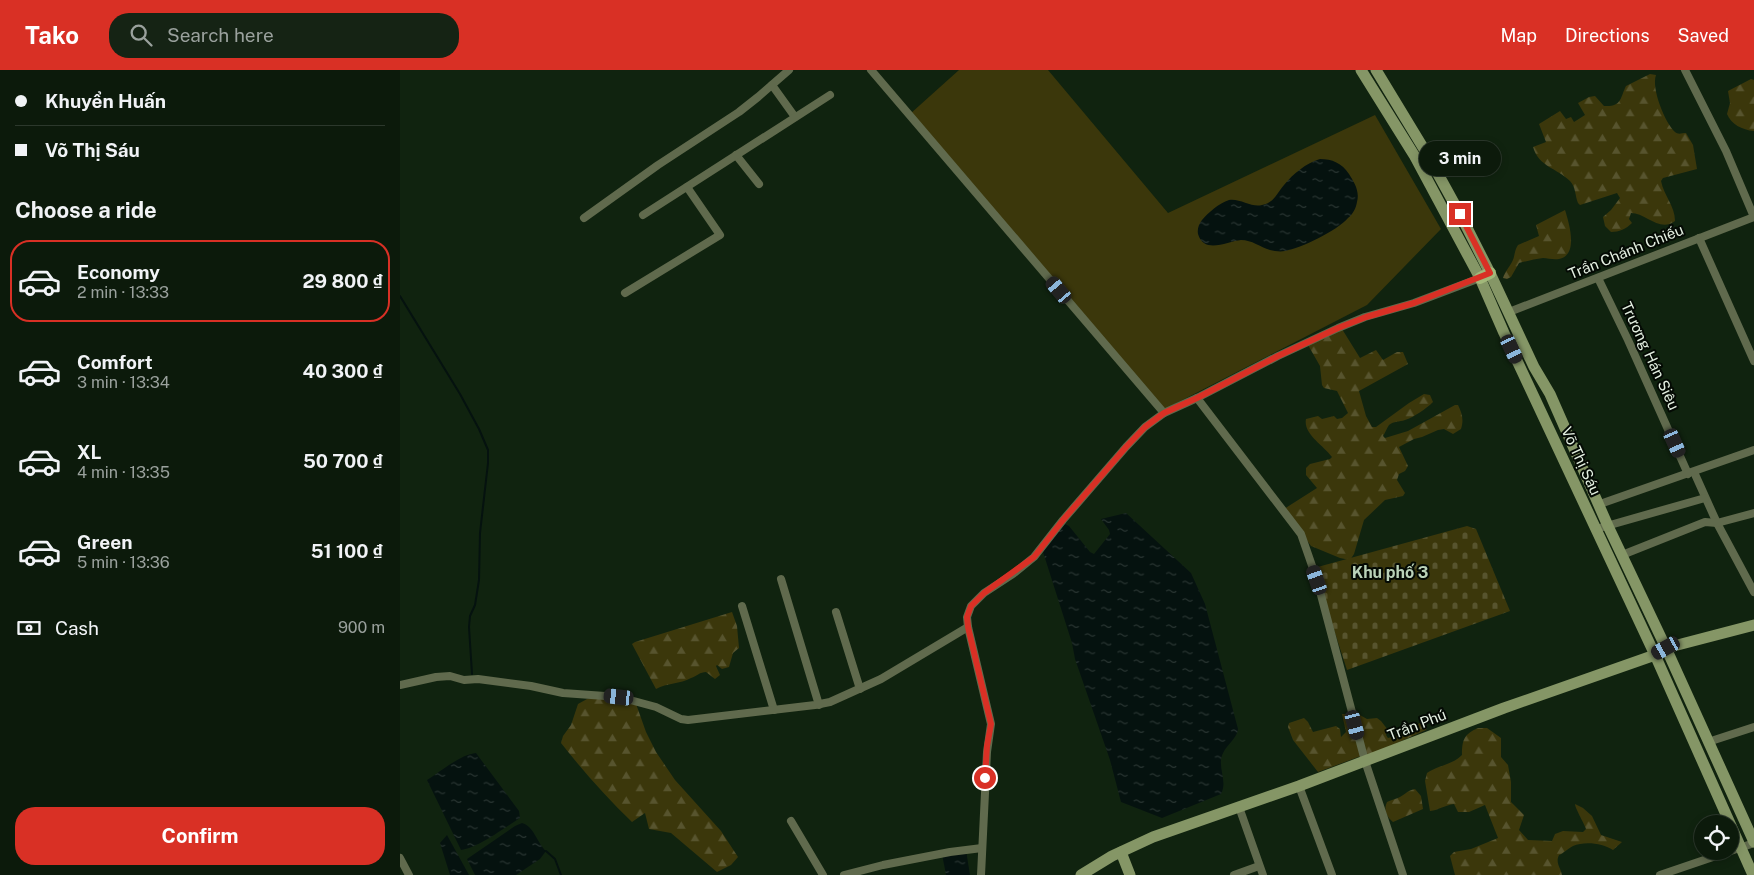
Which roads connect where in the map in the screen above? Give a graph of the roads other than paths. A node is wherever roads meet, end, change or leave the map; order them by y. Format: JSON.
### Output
{"nodes":[{"id":1,"x":789,"y":70,"type":"edge"},
{"id":2,"x":871,"y":70,"type":"edge"},
{"id":3,"x":1362,"y":70,"type":"edge"},
{"id":4,"x":1376,"y":70,"type":"edge"},
{"id":5,"x":1685,"y":70,"type":"edge"},
{"id":6,"x":772,"y":85,"type":"junction"},
{"id":7,"x":830,"y":95,"type":"dead end"},
{"id":8,"x":795,"y":117,"type":"junction"},
{"id":9,"x":736,"y":155,"type":"junction"},
{"id":10,"x":759,"y":184,"type":"dead end"},
{"id":11,"x":687,"y":187,"type":"junction"},
{"id":12,"x":643,"y":215,"type":"dead end"},
{"id":13,"x":1754,"y":217,"type":"edge"},
{"id":14,"x":584,"y":218,"type":"dead end"},
{"id":15,"x":1699,"y":238,"type":"junction"},
{"id":16,"x":1485,"y":275,"type":"junction"},
{"id":17,"x":1598,"y":278,"type":"junction"},
{"id":18,"x":625,"y":293,"type":"dead end"},
{"id":19,"x":1509,"y":312,"type":"junction"},
{"id":20,"x":1754,"y":361,"type":"edge"},
{"id":21,"x":1197,"y":398,"type":"junction"},
{"id":22,"x":1164,"y":413,"type":"junction"},
{"id":23,"x":1754,"y":450,"type":"edge"},
{"id":24,"x":1691,"y":473,"type":"junction"},
{"id":25,"x":1705,"y":498,"type":"junction"},
{"id":26,"x":1600,"y":504,"type":"junction"},
{"id":27,"x":1754,"y":513,"type":"edge"},
{"id":28,"x":1717,"y":523,"type":"junction"},
{"id":29,"x":1608,"y":526,"type":"junction"},
{"id":30,"x":1596,"y":529,"type":"junction"},
{"id":31,"x":1622,"y":555,"type":"junction"},
{"id":32,"x":781,"y":579,"type":"dead end"},
{"id":33,"x":1754,"y":592,"type":"edge"},
{"id":34,"x":742,"y":606,"type":"dead end"},
{"id":35,"x":836,"y":612,"type":"dead end"},
{"id":36,"x":1754,"y":625,"type":"edge"},
{"id":37,"x":968,"y":627,"type":"junction"},
{"id":38,"x":1666,"y":648,"type":"junction"},
{"id":39,"x":1655,"y":655,"type":"junction"},
{"id":40,"x":400,"y":685,"type":"edge"},
{"id":41,"x":860,"y":689,"type":"junction"},
{"id":42,"x":819,"y":705,"type":"junction"},
{"id":43,"x":774,"y":710,"type":"junction"},
{"id":44,"x":1754,"y":727,"type":"edge"},
{"id":45,"x":1708,"y":742,"type":"junction"},
{"id":46,"x":1365,"y":761,"type":"junction"},
{"id":47,"x":1300,"y":786,"type":"junction"},
{"id":48,"x":1239,"y":807,"type":"junction"},
{"id":49,"x":791,"y":821,"type":"dead end"},
{"id":50,"x":1754,"y":842,"type":"edge"},
{"id":51,"x":1742,"y":847,"type":"junction"},
{"id":52,"x":982,"y":848,"type":"junction"},
{"id":53,"x":1121,"y":852,"type":"junction"},
{"id":54,"x":400,"y":858,"type":"edge"},
{"id":55,"x":1259,"y":866,"type":"junction"},
{"id":56,"x":409,"y":875,"type":"edge"},
{"id":57,"x":823,"y":875,"type":"edge"},
{"id":58,"x":844,"y":875,"type":"edge"},
{"id":59,"x":981,"y":875,"type":"edge"},
{"id":60,"x":1081,"y":875,"type":"edge"},
{"id":61,"x":1130,"y":875,"type":"edge"},
{"id":62,"x":1234,"y":875,"type":"edge"},
{"id":63,"x":1262,"y":875,"type":"edge"},
{"id":64,"x":1332,"y":875,"type":"edge"},
{"id":65,"x":1403,"y":875,"type":"edge"},
{"id":66,"x":1660,"y":875,"type":"edge"},
{"id":67,"x":1754,"y":875,"type":"edge"}],
"edges":[{"from":1,"to":6,"type":"street"},
{"from":2,"to":22,"type":"street"},
{"from":3,"to":16,"type":"main road","name":"Võ Thị Sáu"},
{"from":4,"to":16,"type":"main road","name":"Võ Thị Sáu"},
{"from":5,"to":13,"type":"street"},
{"from":6,"to":8,"type":"street"},
{"from":6,"to":14,"type":"street"},
{"from":7,"to":8,"type":"street"},
{"from":8,"to":9,"type":"street"},
{"from":9,"to":10,"type":"street"},
{"from":9,"to":11,"type":"street"},
{"from":11,"to":12,"type":"street"},
{"from":11,"to":18,"type":"street"},
{"from":13,"to":15,"type":"street","name":"Trần Chánh Chiếu"},
{"from":15,"to":17,"type":"street","name":"Trần Chánh Chiếu"},
{"from":15,"to":20,"type":"street"},
{"from":16,"to":19,"type":"main road","name":"Võ Thị Sáu"},
{"from":16,"to":21,"type":"street"},
{"from":16,"to":30,"type":"main road","name":"Võ Thị Sáu"},
{"from":17,"to":19,"type":"street","name":"Trần Chánh Chiếu"},
{"from":17,"to":24,"type":"street","name":"Trương Hán Siêu"},
{"from":19,"to":26,"type":"main road","name":"Võ Thị Sáu"},
{"from":21,"to":22,"type":"street"},
{"from":21,"to":46,"type":"street"},
{"from":22,"to":37,"type":"street"},
{"from":23,"to":24,"type":"street"},
{"from":24,"to":25,"type":"street","name":"Trương Hán Siêu"},
{"from":24,"to":26,"type":"street"},
{"from":25,"to":28,"type":"street","name":"Trương Hán Siêu"},
{"from":25,"to":29,"type":"street"},
{"from":26,"to":29,"type":"main road","name":"Võ Thị Sáu"},
{"from":27,"to":28,"type":"street"},
{"from":28,"to":31,"type":"street"},
{"from":28,"to":33,"type":"street","name":"Trương Hán Siêu"},
{"from":29,"to":30,"type":"street"},
{"from":29,"to":31,"type":"main road","name":"Võ Thị Sáu"},
{"from":30,"to":39,"type":"main road","name":"Võ Thị Sáu"},
{"from":31,"to":38,"type":"main road","name":"Võ Thị Sáu"},
{"from":32,"to":42,"type":"street"},
{"from":34,"to":43,"type":"street"},
{"from":35,"to":41,"type":"street"},
{"from":36,"to":38,"type":"main road","name":"Trần Phú"},
{"from":37,"to":41,"type":"street"},
{"from":37,"to":52,"type":"street"},
{"from":38,"to":39,"type":"main road","name":"Trần Phú"},
{"from":38,"to":45,"type":"main road","name":"Võ Thị Sáu"},
{"from":39,"to":46,"type":"main road","name":"Trần Phú"},
{"from":39,"to":51,"type":"main road","name":"Võ Thị Sáu"},
{"from":40,"to":43,"type":"street"},
{"from":41,"to":42,"type":"street"},
{"from":42,"to":43,"type":"street"},
{"from":44,"to":45,"type":"street"},
{"from":45,"to":50,"type":"main road","name":"Võ Thị Sáu"},
{"from":46,"to":47,"type":"main road","name":"Trần Phú"},
{"from":46,"to":65,"type":"street"},
{"from":47,"to":48,"type":"main road","name":"Trần Phú"},
{"from":47,"to":64,"type":"street"},
{"from":48,"to":53,"type":"main road","name":"Trần Phú"},
{"from":48,"to":55,"type":"street"},
{"from":49,"to":57,"type":"street"},
{"from":50,"to":51,"type":"street"},
{"from":51,"to":66,"type":"street"},
{"from":51,"to":67,"type":"main road","name":"Võ Thị Sáu"},
{"from":52,"to":58,"type":"street"},
{"from":52,"to":59,"type":"street"},
{"from":53,"to":60,"type":"main road","name":"Trần Phú"},
{"from":53,"to":61,"type":"main road"},
{"from":54,"to":56,"type":"street"},
{"from":55,"to":62,"type":"street"},
{"from":55,"to":63,"type":"street"}]}
